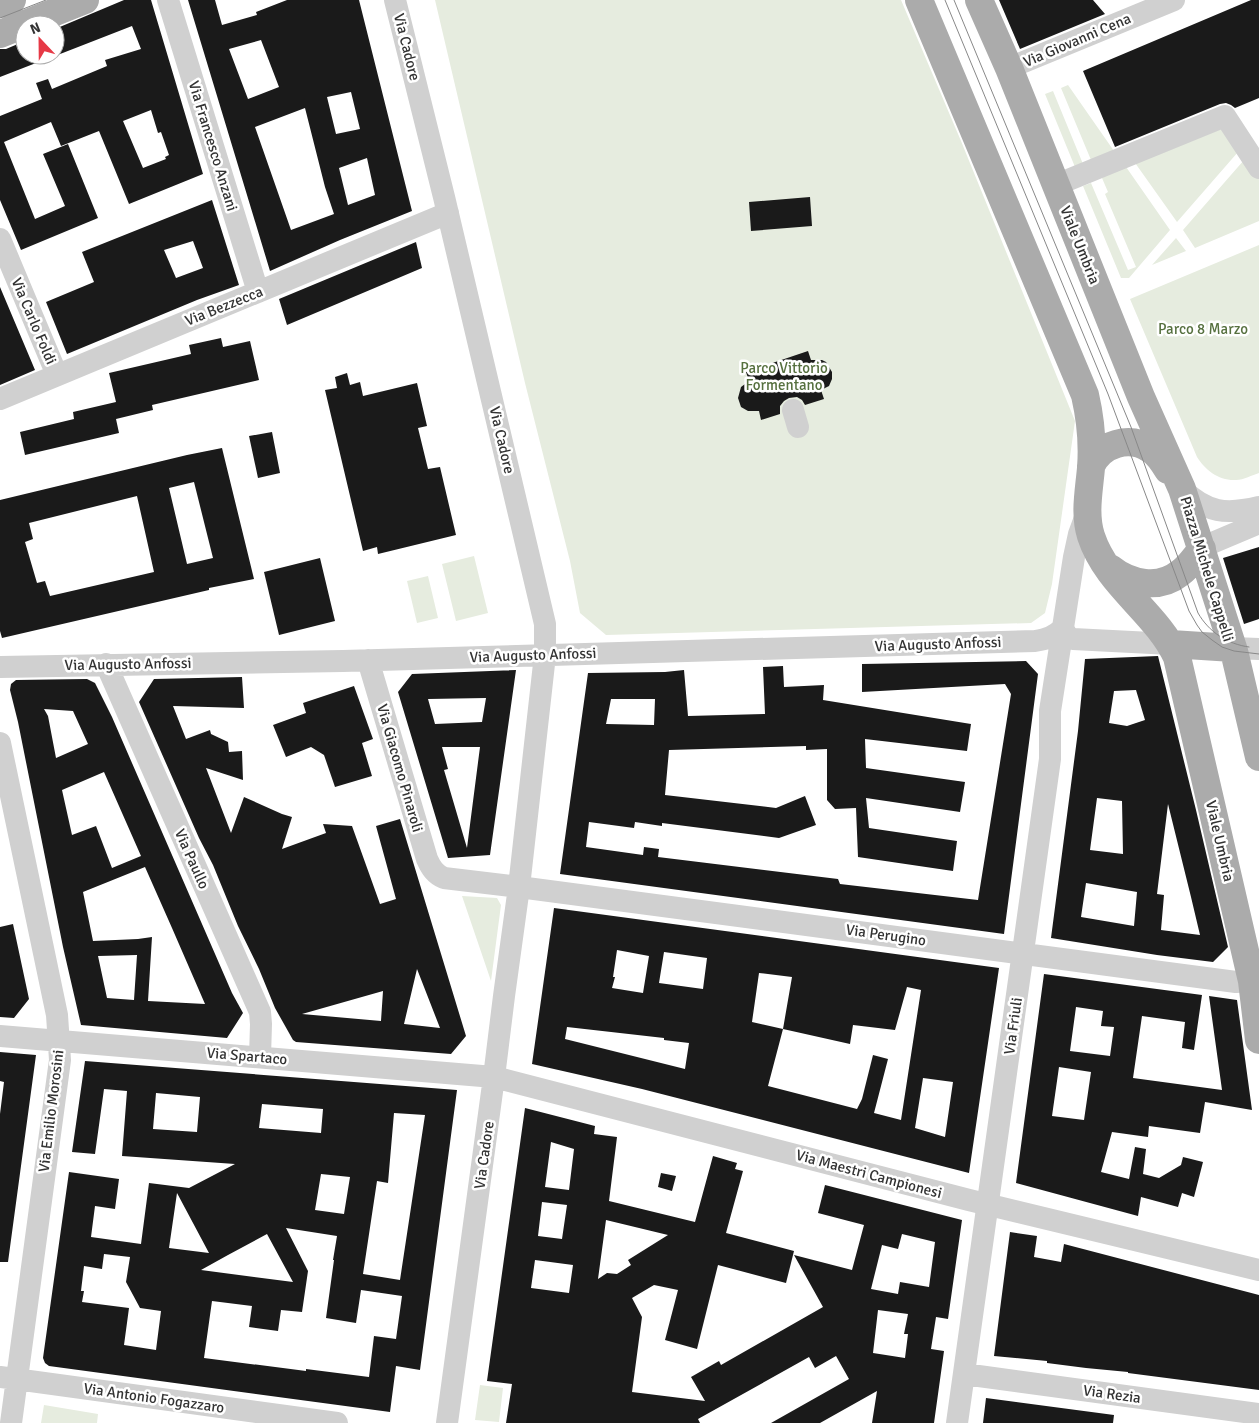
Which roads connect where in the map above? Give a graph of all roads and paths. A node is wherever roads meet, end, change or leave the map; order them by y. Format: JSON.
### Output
{"nodes":[{"id":1,"x":12,"y":0,"type":"edge"},
{"id":2,"x":85,"y":0,"type":"edge"},
{"id":3,"x":168,"y":0,"type":"edge"},
{"id":4,"x":395,"y":0,"type":"edge"},
{"id":5,"x":919,"y":0,"type":"edge"},
{"id":6,"x":979,"y":0,"type":"edge"},
{"id":7,"x":1174,"y":0,"type":"edge"},
{"id":8,"x":0,"y":4,"type":"edge"},
{"id":9,"x":0,"y":34,"type":"edge"},
{"id":10,"x":1009,"y":68,"type":"junction"},
{"id":11,"x":1259,"y":168,"type":"edge"},
{"id":12,"x":1056,"y":185,"type":"junction"},
{"id":13,"x":448,"y":213,"type":"junction"},
{"id":14,"x":0,"y":239,"type":"edge"},
{"id":15,"x":258,"y":292,"type":"junction"},
{"id":16,"x":57,"y":375,"type":"junction"},
{"id":17,"x":0,"y":399,"type":"edge"},
{"id":18,"x":1091,"y":456,"type":"junction"},
{"id":19,"x":1182,"y":489,"type":"junction"},
{"id":20,"x":1259,"y":507,"type":"edge"},
{"id":21,"x":1086,"y":515,"type":"junction"},
{"id":22,"x":1259,"y":523,"type":"edge"},
{"id":23,"x":1202,"y":549,"type":"junction"},
{"id":24,"x":1100,"y":556,"type":"junction"},
{"id":25,"x":1063,"y":628,"type":"junction"},
{"id":26,"x":1171,"y":644,"type":"junction"},
{"id":27,"x":1246,"y":648,"type":"edge"},
{"id":28,"x":544,"y":655,"type":"junction"},
{"id":29,"x":368,"y":660,"type":"junction"},
{"id":30,"x":106,"y":664,"type":"junction"},
{"id":31,"x":0,"y":667,"type":"edge"},
{"id":32,"x":0,"y":744,"type":"edge"},
{"id":33,"x":1259,"y":757,"type":"edge"},
{"id":34,"x":519,"y":887,"type":"junction"},
{"id":35,"x":1023,"y":954,"type":"junction"},
{"id":36,"x":1252,"y":981,"type":"junction"},
{"id":37,"x":0,"y":1036,"type":"edge"},
{"id":38,"x":1259,"y":1040,"type":"edge"},
{"id":39,"x":59,"y":1041,"type":"junction"},
{"id":40,"x":260,"y":1057,"type":"junction"},
{"id":41,"x":494,"y":1077,"type":"junction"},
{"id":42,"x":987,"y":1205,"type":"junction"},
{"id":43,"x":1255,"y":1264,"type":"edge"},
{"id":44,"x":964,"y":1374,"type":"junction"},
{"id":45,"x":8,"y":1378,"type":"edge"},
{"id":46,"x":1259,"y":1414,"type":"edge"},
{"id":47,"x":11,"y":1423,"type":"edge"},
{"id":48,"x":337,"y":1423,"type":"edge"},
{"id":49,"x":447,"y":1423,"type":"edge"},
{"id":50,"x":957,"y":1423,"type":"edge"}],
"edges":[{"from":1,"to":8,"type":"main road"},
{"from":2,"to":9,"type":"main road"},
{"from":3,"to":15,"type":"street","name":"Via Francesco Anzani"},
{"from":4,"to":13,"type":"street","name":"Via Cadore"},
{"from":5,"to":18,"type":"main road"},
{"from":6,"to":10,"type":"main road","name":"Viale Umbria"},
{"from":7,"to":10,"type":"street","name":"Via Giovanni Cena"},
{"from":10,"to":12,"type":"main road","name":"Viale Umbria"},
{"from":11,"to":12,"type":"street"},
{"from":12,"to":19,"type":"main road","name":"Viale Umbria"},
{"from":13,"to":15,"type":"street","name":"Via Bezzecca"},
{"from":13,"to":28,"type":"street","name":"Via Cadore"},
{"from":14,"to":16,"type":"street","name":"Via Carlo Foldi"},
{"from":15,"to":16,"type":"street","name":"Via Bezzecca"},
{"from":16,"to":17,"type":"street","name":"Via Bezzecca"},
{"from":18,"to":19,"type":"main road"},
{"from":18,"to":21,"type":"main road"},
{"from":19,"to":20,"type":"street"},
{"from":19,"to":23,"type":"main road","name":"Piazza Michele Cappelli"},
{"from":21,"to":24,"type":"main road"},
{"from":21,"to":25,"type":"street"},
{"from":22,"to":23,"type":"street"},
{"from":23,"to":24,"type":"main road"},
{"from":23,"to":27,"type":"main road","name":"Piazza Michele Cappelli"},
{"from":24,"to":26,"type":"main road"},
{"from":25,"to":26,"type":"street","name":"Piazza Michele Cappelli"},
{"from":25,"to":28,"type":"street","name":"Via Augusto Anfossi"},
{"from":25,"to":35,"type":"street","name":"Via Friuli"},
{"from":26,"to":27,"type":"main road","name":"Piazza Michele Cappelli"},
{"from":26,"to":36,"type":"main road","name":"Viale Umbria"},
{"from":27,"to":33,"type":"main road"},
{"from":28,"to":29,"type":"street","name":"Via Augusto Anfossi"},
{"from":28,"to":34,"type":"street","name":"Via Cadore"},
{"from":29,"to":30,"type":"street","name":"Via Augusto Anfossi"},
{"from":29,"to":34,"type":"street","name":"Via Giacomo Pinaroli"},
{"from":30,"to":31,"type":"street","name":"Via Augusto Anfossi"},
{"from":30,"to":40,"type":"street","name":"Via Paullo"},
{"from":32,"to":39,"type":"street","name":"Via Emilio Morosini"},
{"from":34,"to":35,"type":"street","name":"Via Perugino"},
{"from":34,"to":41,"type":"street","name":"Via Cadore"},
{"from":35,"to":36,"type":"street","name":"Via Perugino"},
{"from":35,"to":42,"type":"street","name":"Via Friuli"},
{"from":36,"to":38,"type":"main road","name":"Viale Umbria"},
{"from":37,"to":39,"type":"street","name":"Via Spartaco"},
{"from":39,"to":40,"type":"street","name":"Via Spartaco"},
{"from":39,"to":45,"type":"street","name":"Via Emilio Morosini"},
{"from":40,"to":41,"type":"street","name":"Via Spartaco"},
{"from":41,"to":42,"type":"street","name":"Via Maestri Campionesi"},
{"from":41,"to":49,"type":"street","name":"Via Cadore"},
{"from":42,"to":43,"type":"street","name":"Via Maestri Campionesi"},
{"from":42,"to":44,"type":"street","name":"Via Friuli"},
{"from":44,"to":46,"type":"street","name":"Via Rezia"},
{"from":44,"to":50,"type":"street","name":"Via Friuli"},
{"from":45,"to":47,"type":"street","name":"Via Emilio Morosini"},
{"from":45,"to":48,"type":"street","name":"Via Antonio Fogazzaro"}]}
